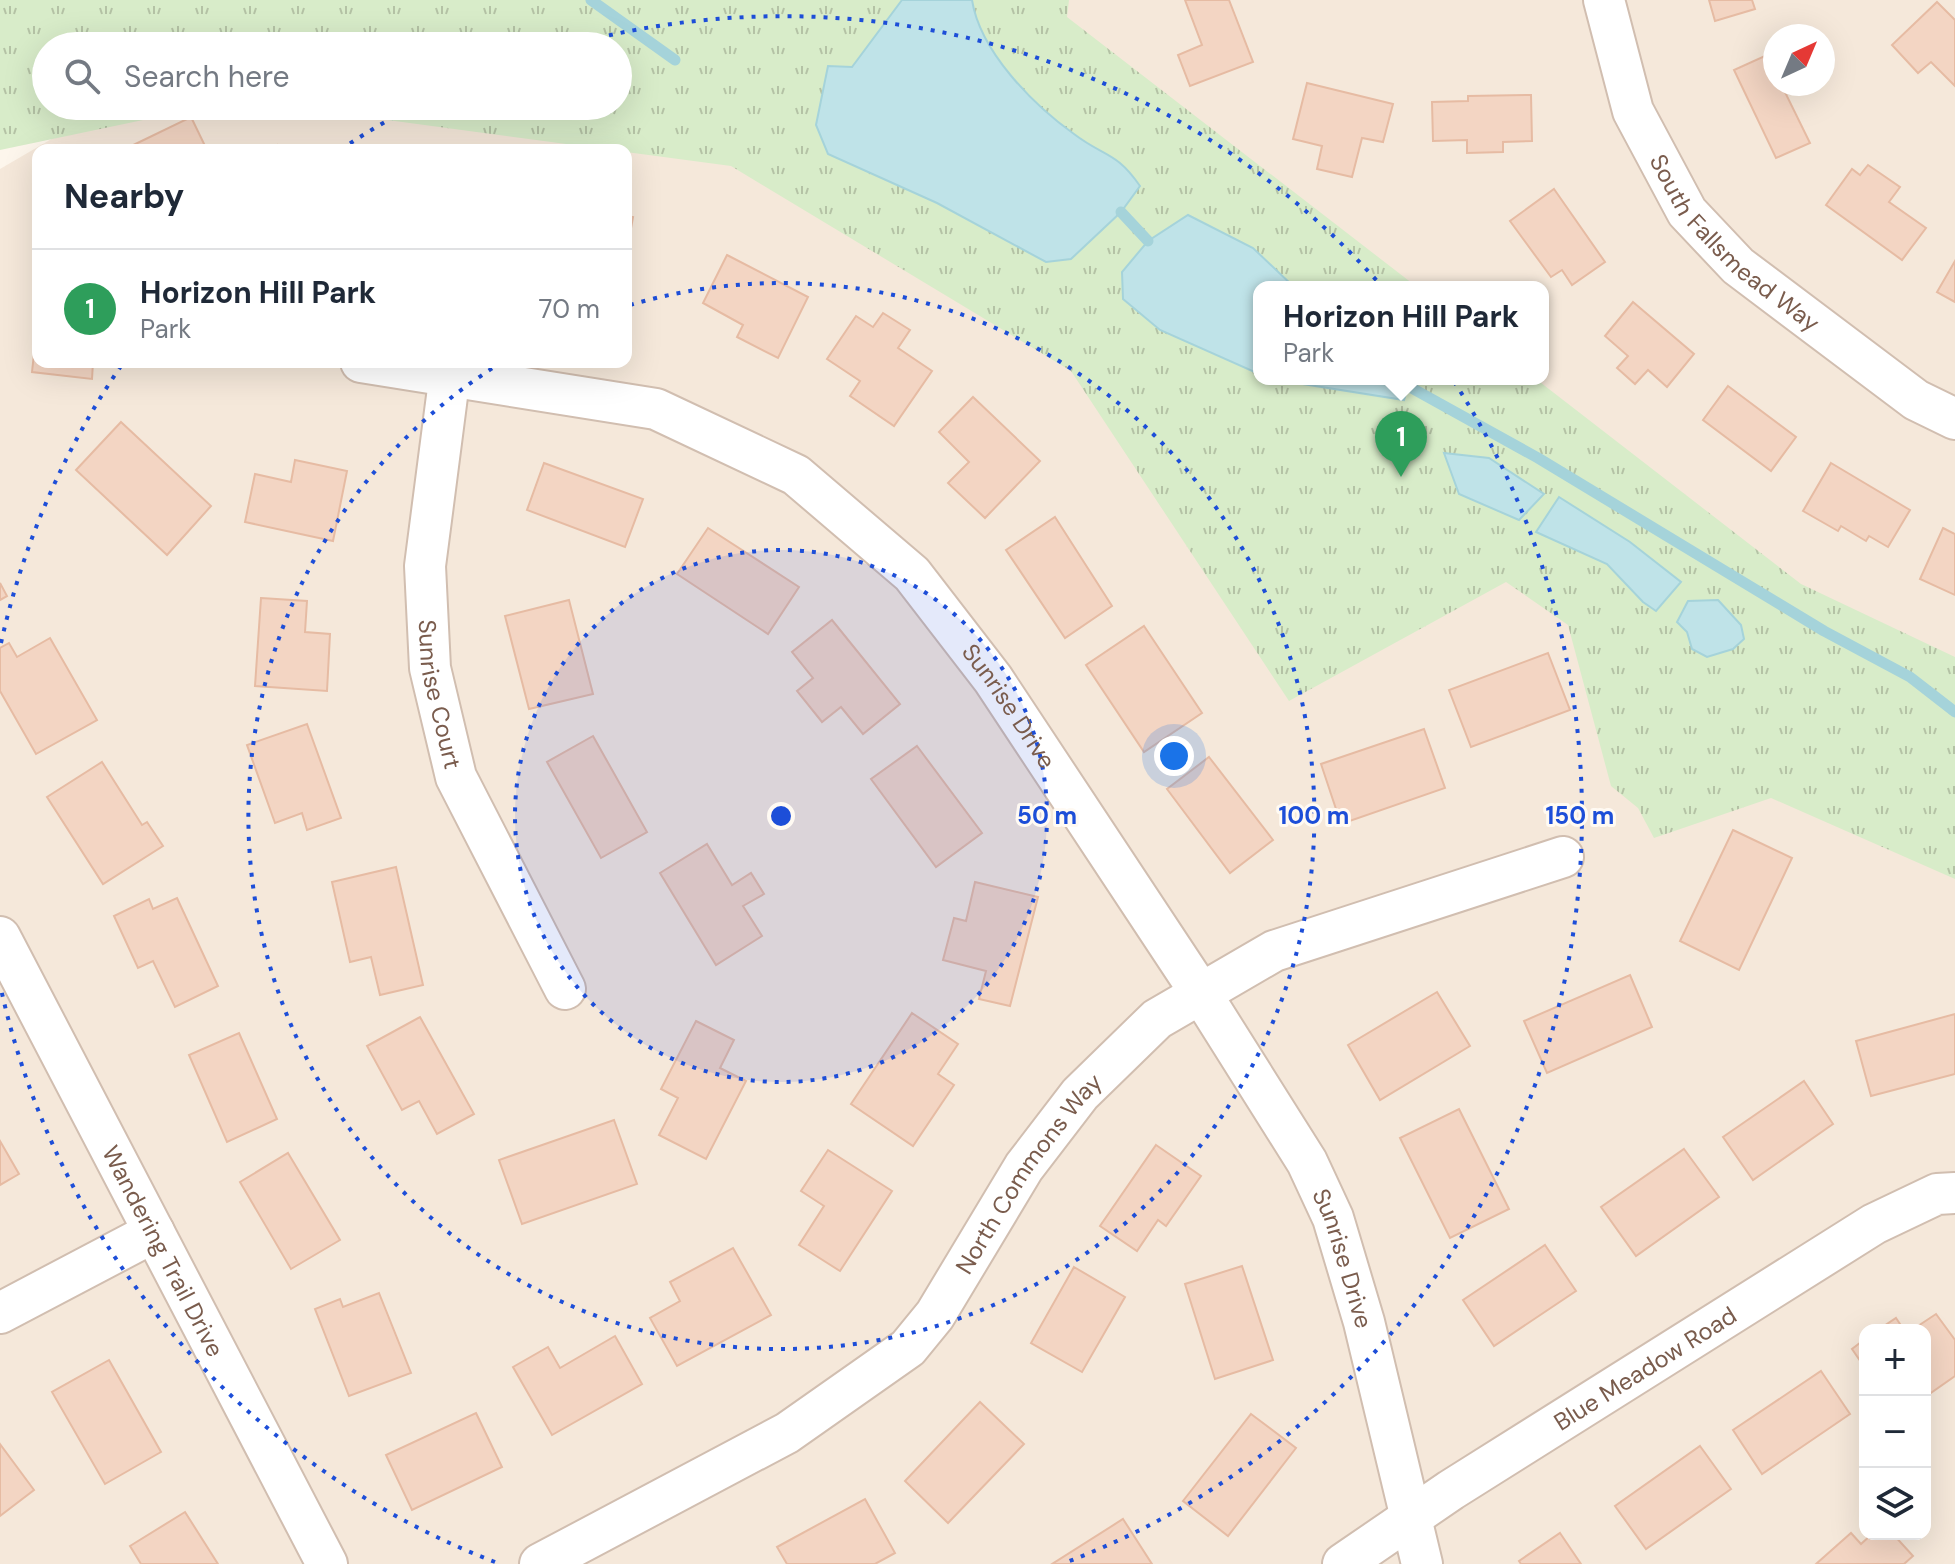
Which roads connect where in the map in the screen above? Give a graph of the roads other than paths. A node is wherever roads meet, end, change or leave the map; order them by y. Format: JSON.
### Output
{"nodes":[{"id":1,"x":1604,"y":0,"type":"edge"},
{"id":2,"x":410,"y":368,"type":"edge"},
{"id":3,"x":450,"y":373,"type":"junction"},
{"id":4,"x":1955,"y":419,"type":"edge"},
{"id":5,"x":1563,"y":857,"type":"dead end"},
{"id":6,"x":0,"y":937,"type":"edge"},
{"id":7,"x":565,"y":989,"type":"dead end"},
{"id":8,"x":1200,"y":992,"type":"junction"},
{"id":9,"x":1955,"y":1193,"type":"edge"},
{"id":10,"x":154,"y":1232,"type":"junction"},
{"id":11,"x":0,"y":1313,"type":"edge"},
{"id":12,"x":1413,"y":1516,"type":"junction"},
{"id":13,"x":327,"y":1564,"type":"edge"},
{"id":14,"x":540,"y":1564,"type":"edge"},
{"id":15,"x":1343,"y":1564,"type":"edge"},
{"id":16,"x":1422,"y":1564,"type":"edge"}],
"edges":[{"from":1,"to":4,"type":"street","name":"South Fallsmead Way"},
{"from":2,"to":3,"type":"street","name":"Sunrise Drive"},
{"from":3,"to":7,"type":"street","name":"Sunrise Court"},
{"from":3,"to":8,"type":"street","name":"Sunrise Drive"},
{"from":5,"to":8,"type":"street","name":"North Commons Way"},
{"from":6,"to":10,"type":"street","name":"Wandering Trail Drive"},
{"from":8,"to":12,"type":"street","name":"Sunrise Drive"},
{"from":8,"to":14,"type":"street","name":"North Commons Way"},
{"from":9,"to":12,"type":"street","name":"Blue Meadow Road"},
{"from":10,"to":11,"type":"street"},
{"from":10,"to":13,"type":"street","name":"Wandering Trail Drive"},
{"from":12,"to":15,"type":"street","name":"Blue Meadow Road"},
{"from":12,"to":16,"type":"street","name":"Sunrise Drive"}]}
